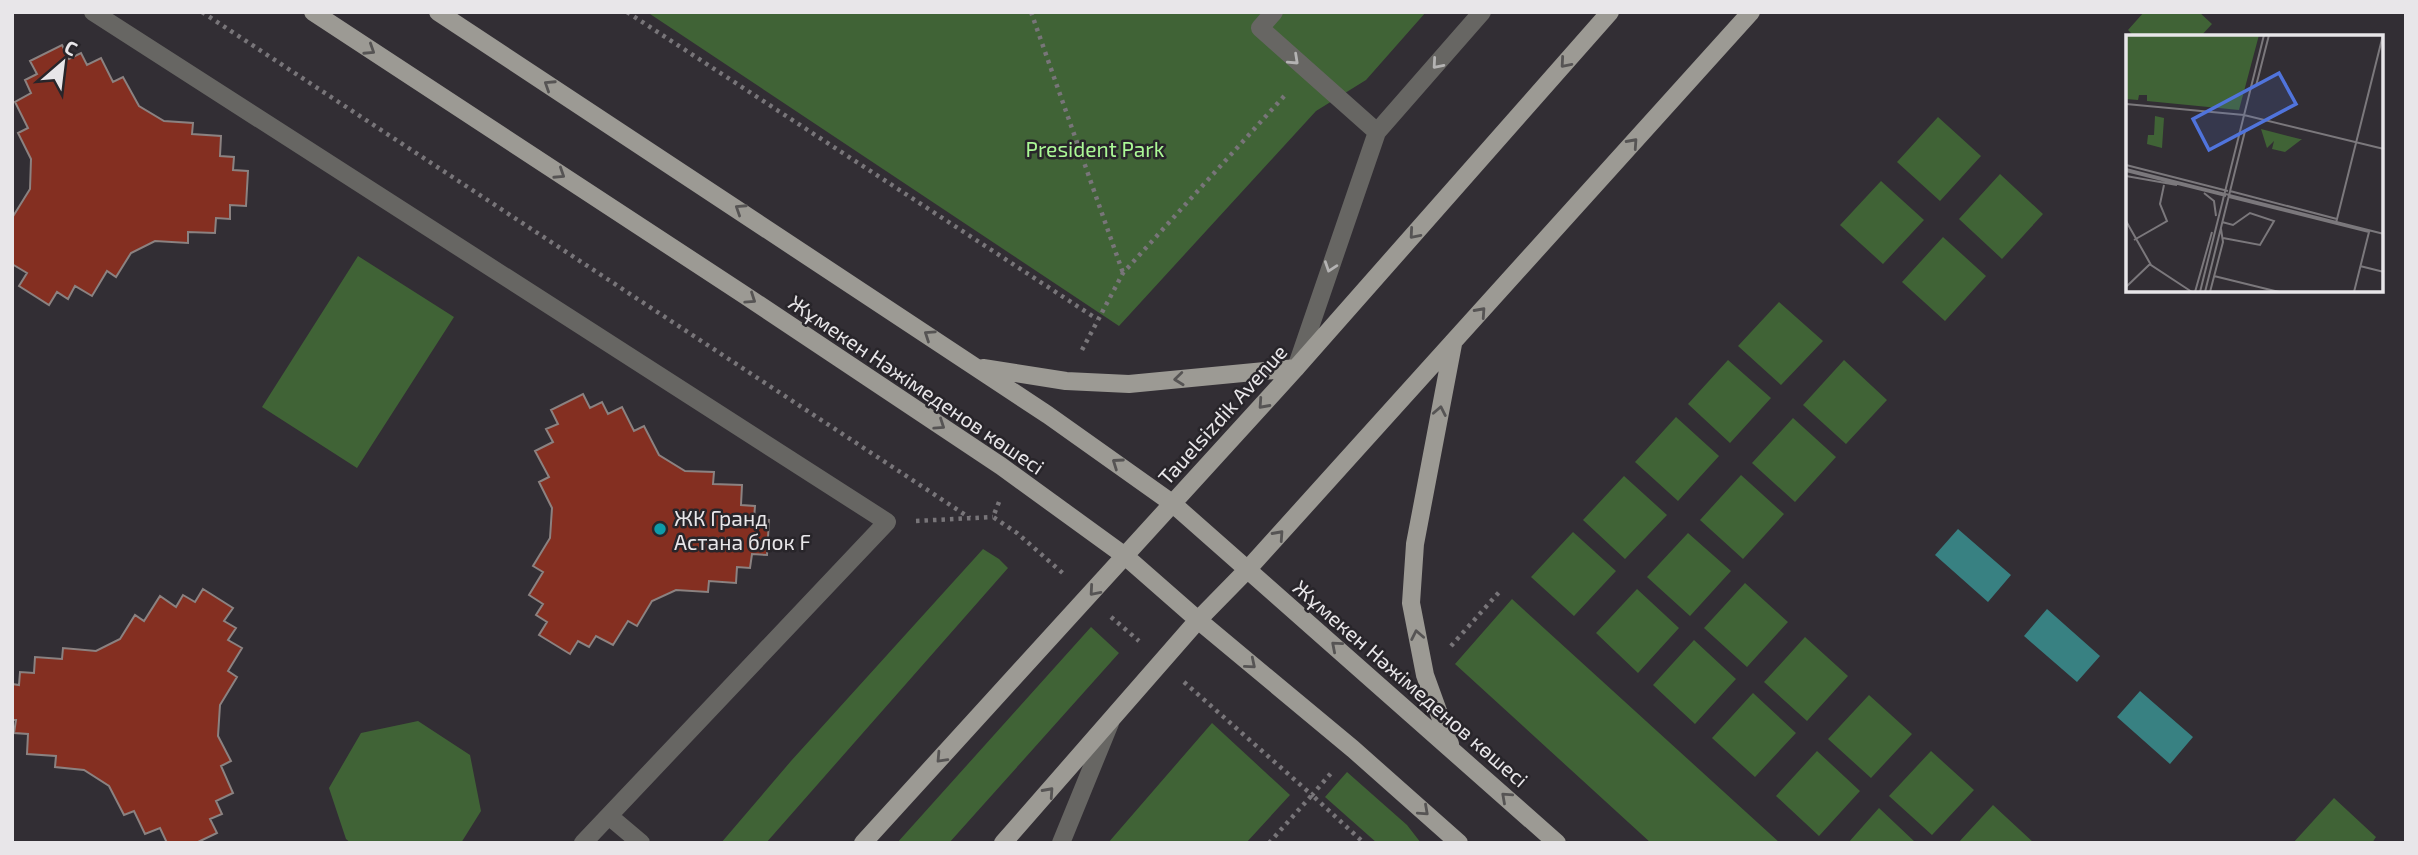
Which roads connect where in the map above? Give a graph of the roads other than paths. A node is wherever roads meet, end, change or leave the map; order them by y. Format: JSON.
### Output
{"nodes":[{"id":1,"x":93,"y":12,"type":"edge"},
{"id":2,"x":313,"y":12,"type":"edge"},
{"id":3,"x":438,"y":12,"type":"edge"},
{"id":4,"x":1274,"y":12,"type":"edge"},
{"id":5,"x":1482,"y":12,"type":"edge"},
{"id":6,"x":1610,"y":12,"type":"edge"},
{"id":7,"x":1751,"y":12,"type":"edge"},
{"id":8,"x":1377,"y":132,"type":"junction"},
{"id":9,"x":1453,"y":342,"type":"junction"},
{"id":10,"x":977,"y":367,"type":"junction"},
{"id":11,"x":1296,"y":368,"type":"junction"},
{"id":12,"x":1172,"y":503,"type":"junction"},
{"id":13,"x":1125,"y":556,"type":"junction"},
{"id":14,"x":1248,"y":569,"type":"junction"},
{"id":15,"x":1198,"y":621,"type":"junction"},
{"id":16,"x":1111,"y":722,"type":"junction"},
{"id":17,"x":1451,"y":747,"type":"junction"},
{"id":18,"x":609,"y":816,"type":"junction"},
{"id":19,"x":583,"y":843,"type":"edge"},
{"id":20,"x":641,"y":843,"type":"edge"},
{"id":21,"x":863,"y":843,"type":"edge"},
{"id":22,"x":1003,"y":843,"type":"edge"},
{"id":23,"x":1061,"y":843,"type":"edge"},
{"id":24,"x":1459,"y":843,"type":"edge"},
{"id":25,"x":1557,"y":843,"type":"edge"}],
"edges":[{"from":1,"to":18,"type":"lane"},
{"from":2,"to":13,"type":"main road","name":"Жұмекен Нәжімеденов көшесі","one_way":true},
{"from":10,"to":3,"type":"main road","name":"Жұмекен Нәжімеденов көшесі","one_way":true},
{"from":4,"to":8,"type":"lane","one_way":true},
{"from":5,"to":8,"type":"lane","one_way":true},
{"from":6,"to":11,"type":"main road","name":"Tauelsizdik Avenue","one_way":true},
{"from":9,"to":7,"type":"main road","one_way":true},
{"from":8,"to":11,"type":"lane","one_way":true},
{"from":14,"to":9,"type":"main road","one_way":true},
{"from":17,"to":9,"type":"main road","one_way":true},
{"from":11,"to":10,"type":"main road","one_way":true},
{"from":12,"to":10,"type":"main road","name":"Жұмекен Нәжімеденов көшесі","one_way":true},
{"from":11,"to":12,"type":"main road","name":"Tauelsizdik Avenue","one_way":true},
{"from":12,"to":13,"type":"main road","name":"Tauelsizdik Avenue"},
{"from":12,"to":14,"type":"main road","name":"Жұмекен Нәжімеденов көшесі"},
{"from":13,"to":15,"type":"main road","name":"Жұмекен Нәжімеденов көшесі"},
{"from":13,"to":21,"type":"main road","name":"Tauelsizdik Avenue","one_way":true},
{"from":14,"to":15,"type":"main road"},
{"from":17,"to":14,"type":"main road","name":"Жұмекен Нәжімеденов көшесі","one_way":true},
{"from":15,"to":16,"type":"main road"},
{"from":15,"to":24,"type":"main road","name":"Жұмекен Нәжімеденов көшесі","one_way":true},
{"from":22,"to":16,"type":"main road","one_way":true},
{"from":16,"to":23,"type":"lane"},
{"from":25,"to":17,"type":"main road","name":"Жұмекен Нәжімеденов көшесі","one_way":true},
{"from":18,"to":19,"type":"lane"},
{"from":18,"to":20,"type":"lane"}]}
